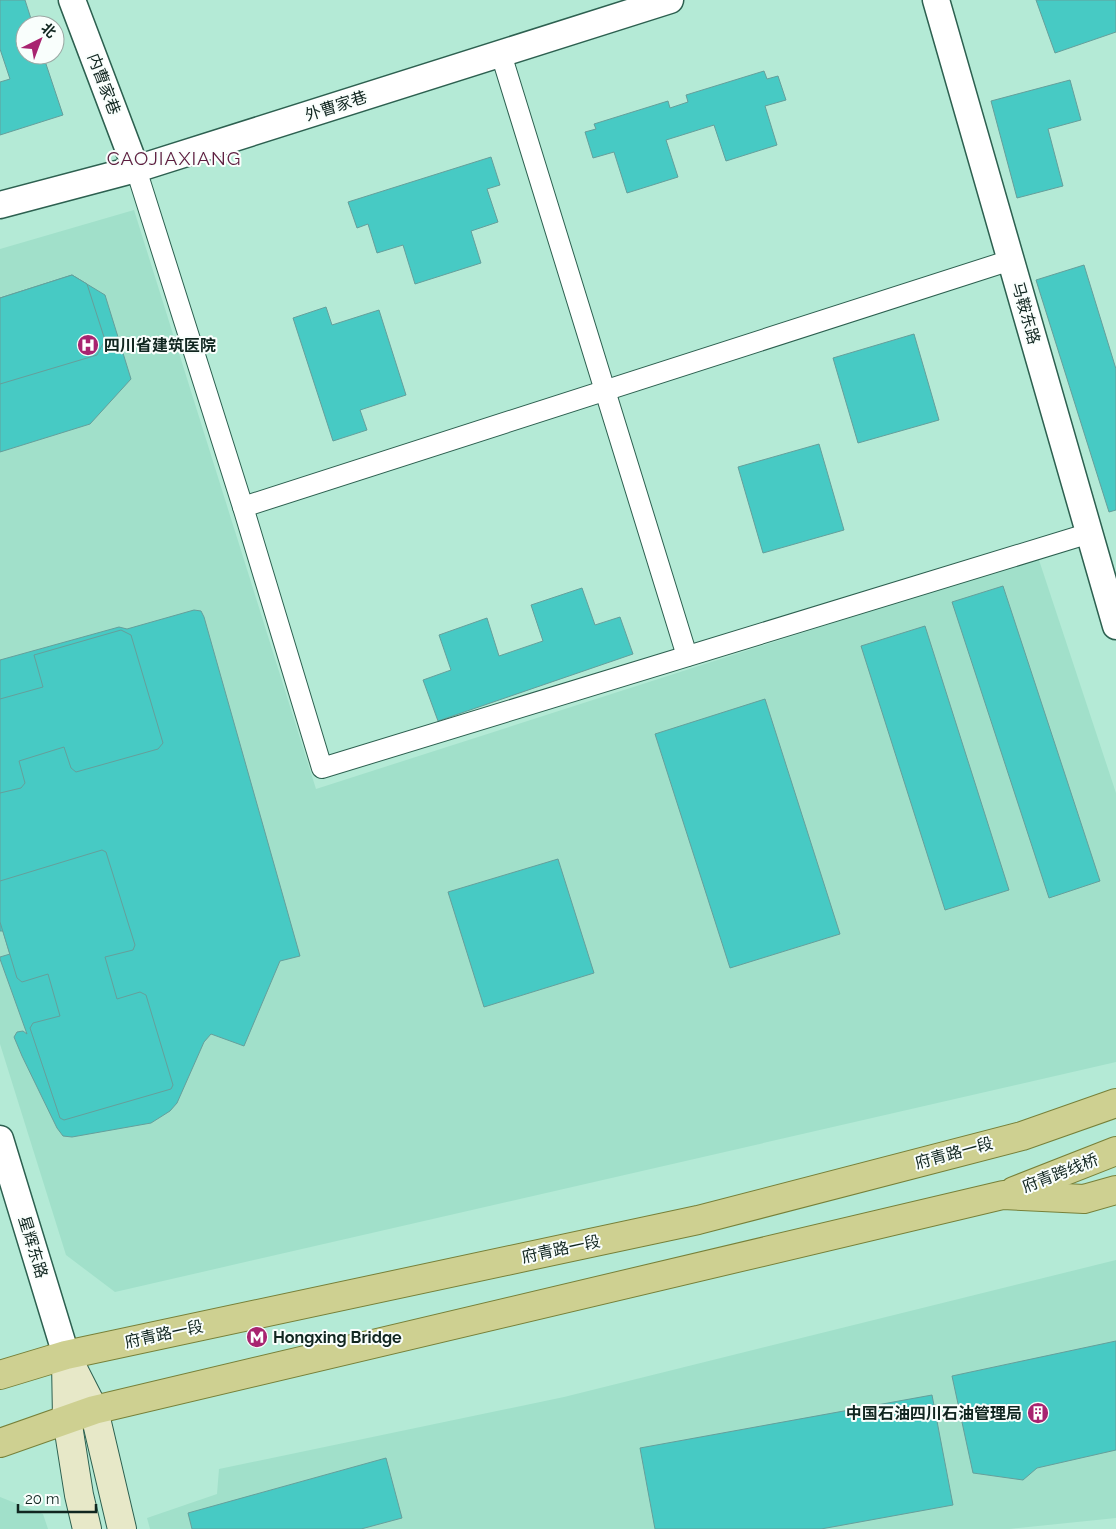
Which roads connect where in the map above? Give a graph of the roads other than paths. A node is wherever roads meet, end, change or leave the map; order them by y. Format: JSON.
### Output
{"nodes":[{"id":1,"x":72,"y":0,"type":"edge"},
{"id":2,"x":670,"y":0,"type":"edge"},
{"id":3,"x":936,"y":0,"type":"edge"},
{"id":4,"x":501,"y":54,"type":"junction"},
{"id":5,"x":136,"y":169,"type":"junction"},
{"id":6,"x":0,"y":205,"type":"edge"},
{"id":7,"x":1011,"y":260,"type":"junction"},
{"id":8,"x":605,"y":391,"type":"junction"},
{"id":9,"x":243,"y":507,"type":"junction"},
{"id":10,"x":1090,"y":533,"type":"junction"},
{"id":11,"x":1116,"y":626,"type":"edge"},
{"id":12,"x":687,"y":656,"type":"junction"},
{"id":13,"x":1116,"y":1103,"type":"edge"},
{"id":14,"x":1116,"y":1118,"type":"edge"},
{"id":15,"x":1022,"y":1136,"type":"junction"},
{"id":16,"x":0,"y":1139,"type":"edge"},
{"id":17,"x":1116,"y":1151,"type":"edge"},
{"id":18,"x":1116,"y":1190,"type":"edge"},
{"id":19,"x":1003,"y":1195,"type":"junction"},
{"id":20,"x":66,"y":1355,"type":"junction"},
{"id":21,"x":0,"y":1375,"type":"edge"},
{"id":22,"x":94,"y":1410,"type":"junction"},
{"id":23,"x":67,"y":1419,"type":"junction"},
{"id":24,"x":0,"y":1443,"type":"edge"},
{"id":25,"x":87,"y":1529,"type":"edge"},
{"id":26,"x":122,"y":1529,"type":"edge"}],
"edges":[{"from":1,"to":5,"type":"street","name":"内曹家巷"},
{"from":2,"to":4,"type":"street","name":"外曹家巷"},
{"from":3,"to":7,"type":"street","name":"马鞍东路"},
{"from":4,"to":5,"type":"street","name":"外曹家巷"},
{"from":4,"to":8,"type":"street"},
{"from":5,"to":6,"type":"street","name":"外曹家巷"},
{"from":5,"to":9,"type":"street"},
{"from":7,"to":8,"type":"street"},
{"from":7,"to":10,"type":"street","name":"马鞍东路"},
{"from":8,"to":9,"type":"street"},
{"from":8,"to":12,"type":"street"},
{"from":9,"to":12,"type":"street"},
{"from":10,"to":11,"type":"street","name":"马鞍东路"},
{"from":10,"to":12,"type":"street"},
{"from":13,"to":15,"type":"main road","name":"府青路一段"},
{"from":14,"to":15,"type":"main road"},
{"from":15,"to":20,"type":"main road","name":"府青路一段"},
{"from":16,"to":20,"type":"street","name":"星辉东路"},
{"from":17,"to":19,"type":"main road","name":"府青跨线桥"},
{"from":18,"to":19,"type":"main road"},
{"from":19,"to":22,"type":"main road"},
{"from":20,"to":21,"type":"main road","name":"府青路一段"},
{"from":20,"to":22,"type":"main road"},
{"from":20,"to":23,"type":"main road"},
{"from":22,"to":23,"type":"main road"},
{"from":22,"to":26,"type":"main road"},
{"from":23,"to":24,"type":"main road"},
{"from":23,"to":25,"type":"main road"}]}
